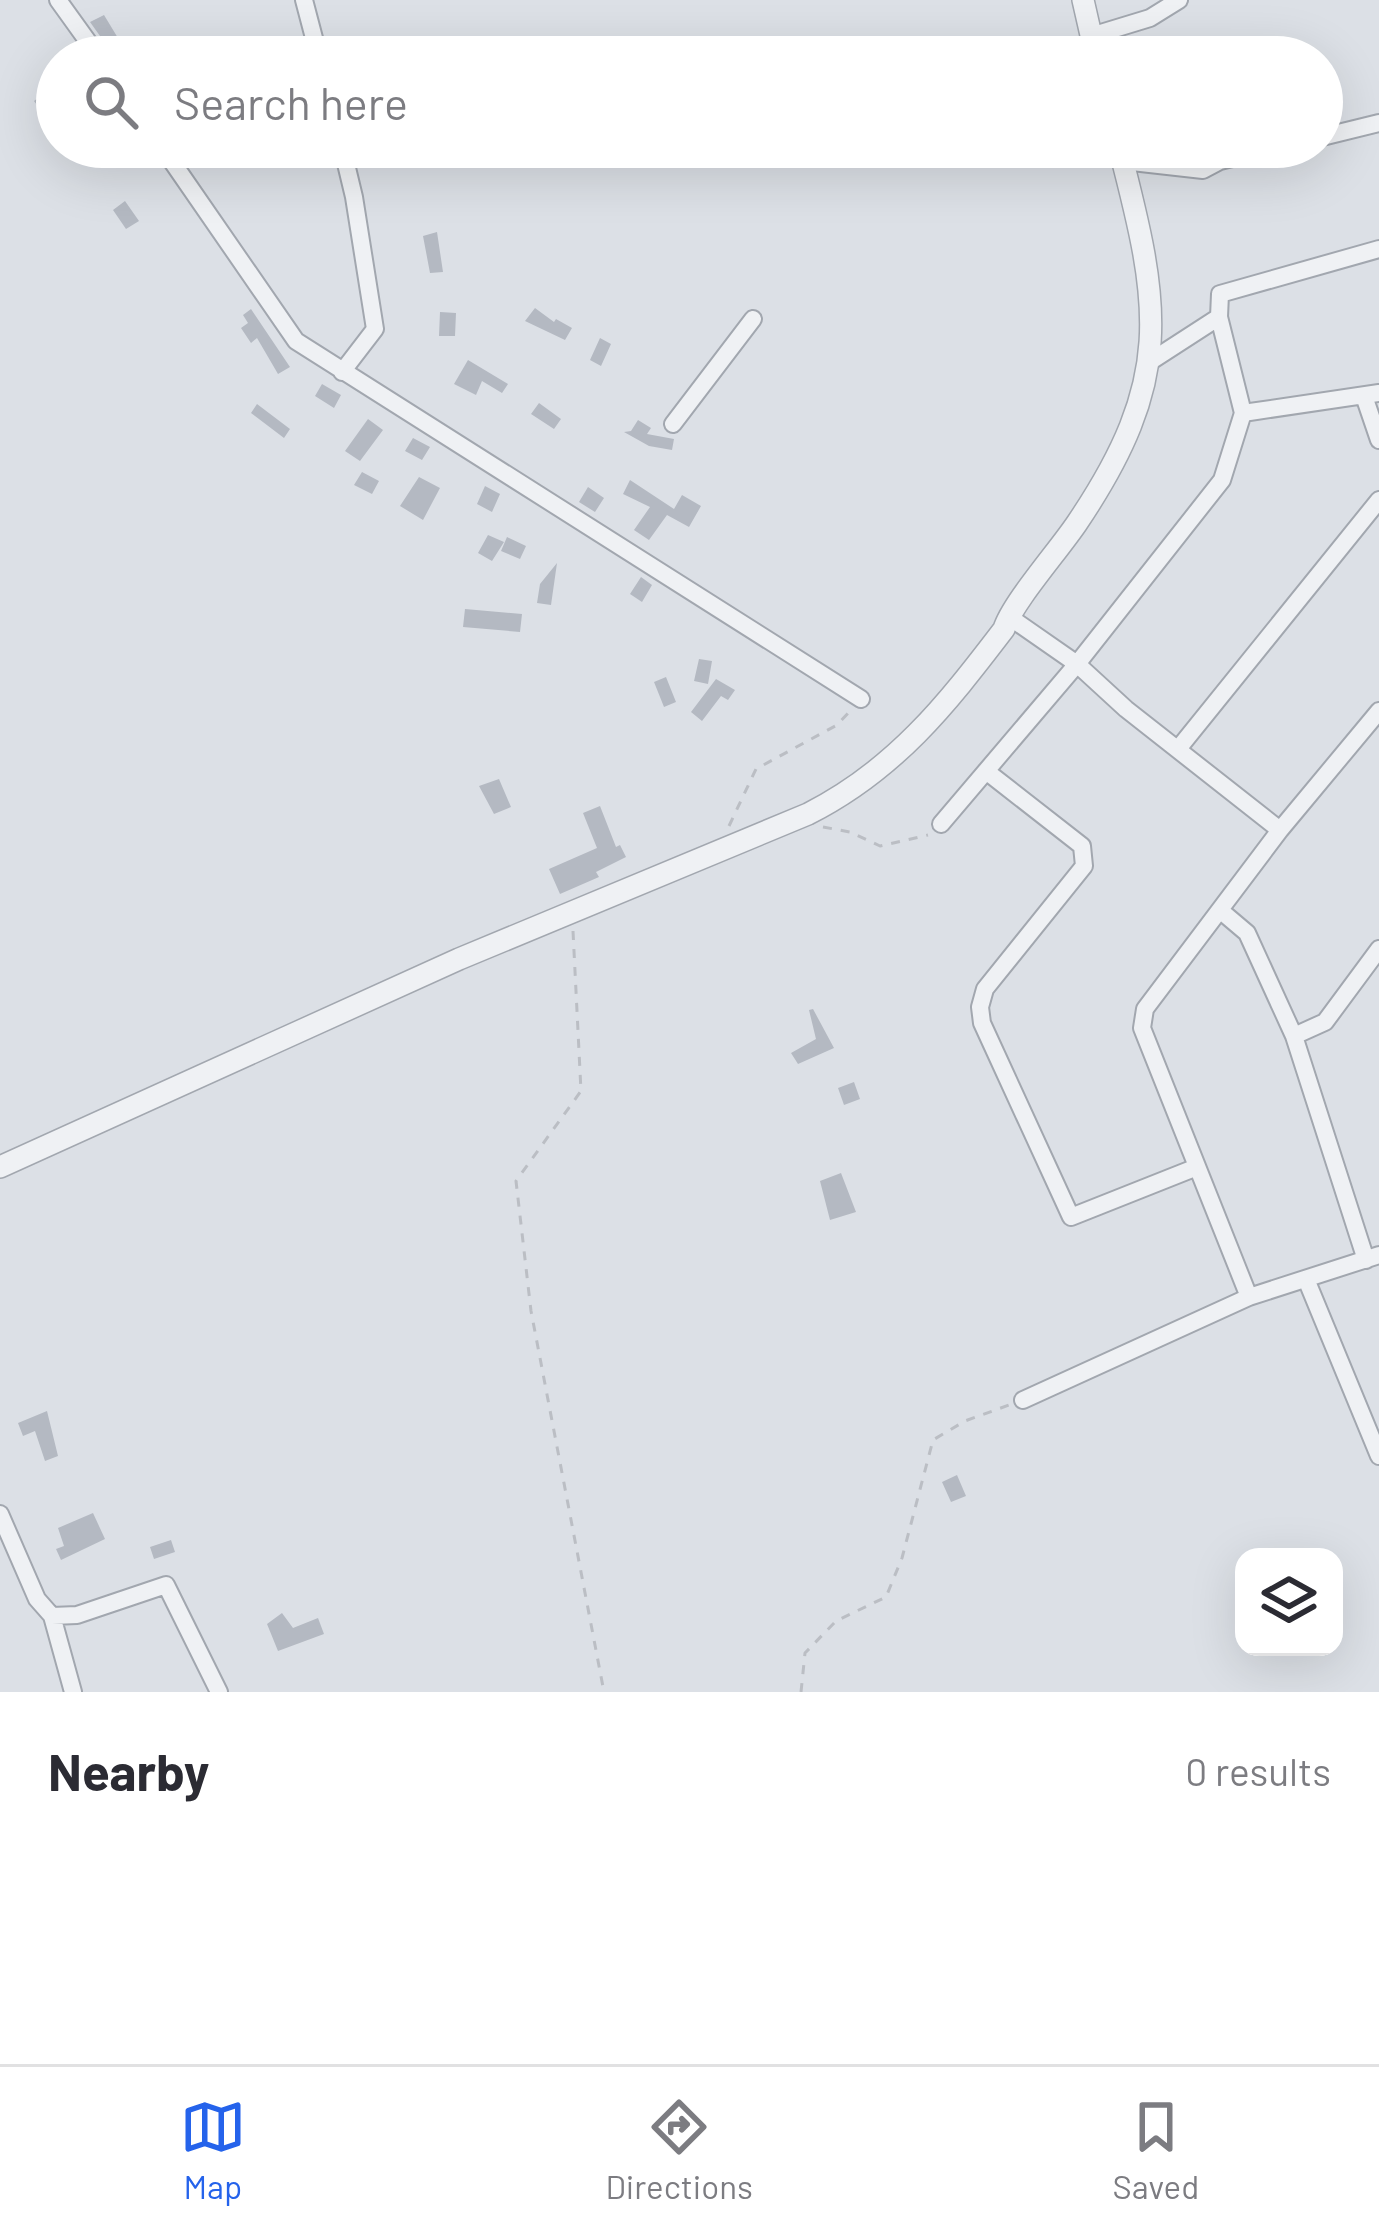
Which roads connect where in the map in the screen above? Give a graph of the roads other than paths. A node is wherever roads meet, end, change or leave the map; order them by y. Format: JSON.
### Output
{"nodes":[{"id":1,"x":58,"y":0,"type":"edge"},
{"id":2,"x":304,"y":0,"type":"edge"},
{"id":3,"x":1083,"y":0,"type":"edge"},
{"id":4,"x":1179,"y":0,"type":"edge"},
{"id":5,"x":84,"y":36,"type":"edge"},
{"id":6,"x":313,"y":36,"type":"edge"},
{"id":7,"x":1092,"y":36,"type":"edge"},
{"id":8,"x":1114,"y":36,"type":"edge"},
{"id":9,"x":1379,"y":123,"type":"edge"},
{"id":10,"x":1343,"y":132,"type":"edge"},
{"id":11,"x":177,"y":168,"type":"edge"},
{"id":12,"x":347,"y":168,"type":"edge"},
{"id":13,"x":1124,"y":168,"type":"edge"},
{"id":14,"x":1379,"y":249,"type":"edge"},
{"id":15,"x":1219,"y":316,"type":"junction"},
{"id":16,"x":753,"y":319,"type":"dead end"},
{"id":17,"x":1150,"y":362,"type":"junction"},
{"id":18,"x":342,"y":372,"type":"junction"},
{"id":19,"x":1371,"y":394,"type":"edge"},
{"id":20,"x":1243,"y":413,"type":"junction"},
{"id":21,"x":673,"y":424,"type":"dead end"},
{"id":22,"x":1379,"y":440,"type":"edge"},
{"id":23,"x":1379,"y":500,"type":"edge"},
{"id":24,"x":1008,"y":616,"type":"junction"},
{"id":25,"x":1077,"y":664,"type":"junction"},
{"id":26,"x":861,"y":699,"type":"road end"},
{"id":27,"x":1379,"y":711,"type":"edge"},
{"id":28,"x":1178,"y":749,"type":"junction"},
{"id":29,"x":986,"y":771,"type":"junction"},
{"id":30,"x":941,"y":824,"type":"road end"},
{"id":31,"x":1280,"y":830,"type":"junction"},
{"id":32,"x":1221,"y":911,"type":"junction"},
{"id":33,"x":1379,"y":949,"type":"edge"},
{"id":34,"x":1294,"y":1036,"type":"junction"},
{"id":35,"x":0,"y":1167,"type":"edge"},
{"id":36,"x":1197,"y":1167,"type":"junction"},
{"id":37,"x":1372,"y":1258,"type":"edge"},
{"id":38,"x":1306,"y":1279,"type":"junction"},
{"id":39,"x":1249,"y":1297,"type":"junction"},
{"id":40,"x":1023,"y":1400,"type":"road end"},
{"id":41,"x":1379,"y":1456,"type":"edge"},
{"id":42,"x":0,"y":1514,"type":"edge"},
{"id":43,"x":52,"y":1616,"type":"junction"},
{"id":44,"x":73,"y":1692,"type":"edge"},
{"id":45,"x":219,"y":1692,"type":"edge"}],
"edges":[{"from":1,"to":5,"type":"street"},
{"from":2,"to":6,"type":"street"},
{"from":3,"to":7,"type":"street"},
{"from":4,"to":8,"type":"street"},
{"from":9,"to":10,"type":"street"},
{"from":11,"to":18,"type":"street"},
{"from":12,"to":18,"type":"street"},
{"from":13,"to":17,"type":"street"},
{"from":14,"to":15,"type":"street"},
{"from":15,"to":17,"type":"street"},
{"from":15,"to":20,"type":"street"},
{"from":16,"to":21,"type":"street"},
{"from":17,"to":24,"type":"street"},
{"from":18,"to":26,"type":"street"},
{"from":19,"to":20,"type":"street"},
{"from":19,"to":22,"type":"street"},
{"from":20,"to":25,"type":"street"},
{"from":23,"to":28,"type":"street"},
{"from":24,"to":25,"type":"street"},
{"from":24,"to":35,"type":"street"},
{"from":25,"to":28,"type":"street"},
{"from":25,"to":29,"type":"street"},
{"from":27,"to":31,"type":"street"},
{"from":28,"to":31,"type":"street"},
{"from":29,"to":30,"type":"street"},
{"from":29,"to":36,"type":"street"},
{"from":31,"to":32,"type":"street"},
{"from":32,"to":34,"type":"street"},
{"from":32,"to":36,"type":"street"},
{"from":33,"to":34,"type":"street"},
{"from":34,"to":37,"type":"street"},
{"from":36,"to":39,"type":"street"},
{"from":37,"to":38,"type":"street"},
{"from":38,"to":39,"type":"street"},
{"from":38,"to":41,"type":"street"},
{"from":39,"to":40,"type":"street"},
{"from":42,"to":43,"type":"street"},
{"from":43,"to":44,"type":"street"},
{"from":43,"to":45,"type":"street"}]}
